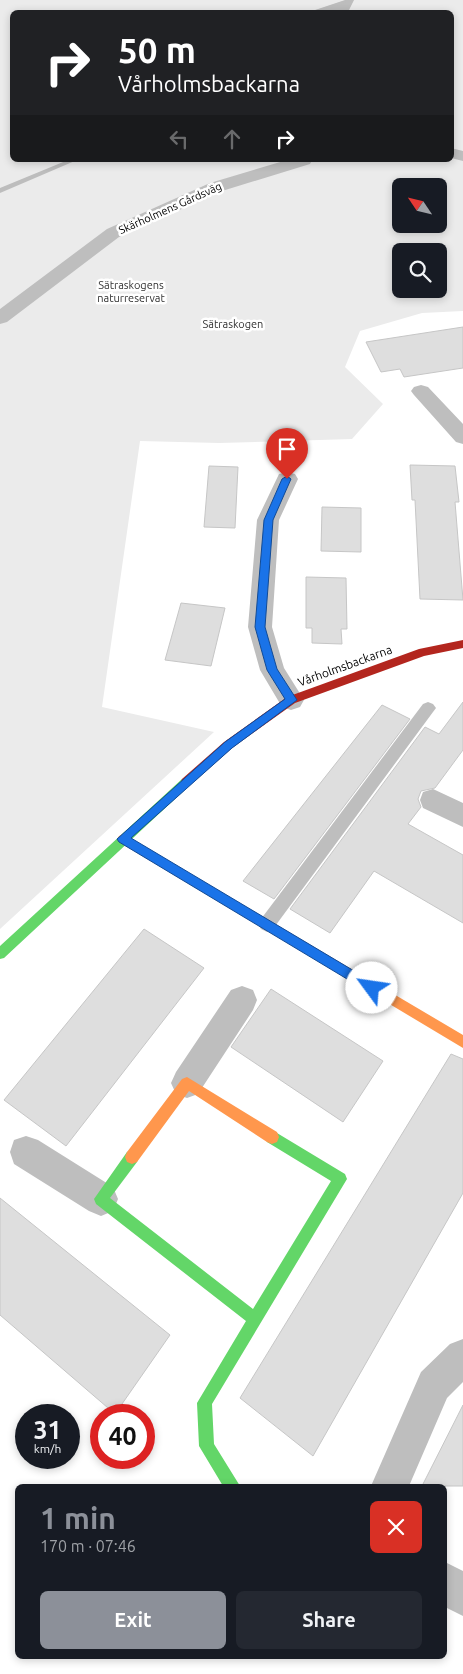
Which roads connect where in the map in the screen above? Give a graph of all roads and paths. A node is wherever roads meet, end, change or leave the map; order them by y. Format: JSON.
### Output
{"nodes":[{"id":1,"x":297,"y":162,"type":"edge"},
{"id":2,"x":0,"y":318,"type":"edge"},
{"id":3,"x":421,"y":391,"type":"dead end"},
{"id":4,"x":463,"y":437,"type":"edge"},
{"id":5,"x":287,"y":479,"type":"dead end"},
{"id":6,"x":463,"y":644,"type":"edge"},
{"id":7,"x":291,"y":700,"type":"junction"},
{"id":8,"x":428,"y":708,"type":"dead end"},
{"id":9,"x":432,"y":800,"type":"dead end"},
{"id":10,"x":463,"y":816,"type":"edge"},
{"id":11,"x":123,"y":839,"type":"junction"},
{"id":12,"x":267,"y":924,"type":"junction"},
{"id":13,"x":0,"y":954,"type":"edge"},
{"id":14,"x":242,"y":1000,"type":"dead end"},
{"id":15,"x":463,"y":1042,"type":"edge"},
{"id":16,"x":187,"y":1083,"type":"junction"},
{"id":17,"x":26,"y":1152,"type":"dead end"},
{"id":18,"x":101,"y":1199,"type":"junction"},
{"id":19,"x":255,"y":1318,"type":"junction"},
{"id":20,"x":463,"y":1358,"type":"edge"},
{"id":21,"x":231,"y":1484,"type":"edge"},
{"id":22,"x":391,"y":1484,"type":"edge"},
{"id":23,"x":447,"y":1584,"type":"edge"},
{"id":24,"x":463,"y":1596,"type":"edge"}],
"edges":[{"from":1,"to":2,"type":"street","name":"Skärholmens Gårdsväg"},
{"from":3,"to":4,"type":"street"},
{"from":5,"to":7,"type":"street"},
{"from":6,"to":7,"type":"street","name":"Vårholmsbackarna"},
{"from":7,"to":11,"type":"street","name":"Vårholmsbackarna"},
{"from":8,"to":12,"type":"lane"},
{"from":9,"to":10,"type":"street"},
{"from":11,"to":12,"type":"street"},
{"from":11,"to":13,"type":"street","name":"Vårholmsbackarna"},
{"from":12,"to":15,"type":"street"},
{"from":14,"to":16,"type":"street"},
{"from":16,"to":18,"type":"street"},
{"from":16,"to":19,"type":"street"},
{"from":17,"to":18,"type":"street"},
{"from":18,"to":19,"type":"street"},
{"from":19,"to":21,"type":"street"},
{"from":20,"to":22,"type":"street"},
{"from":23,"to":24,"type":"street"}]}
